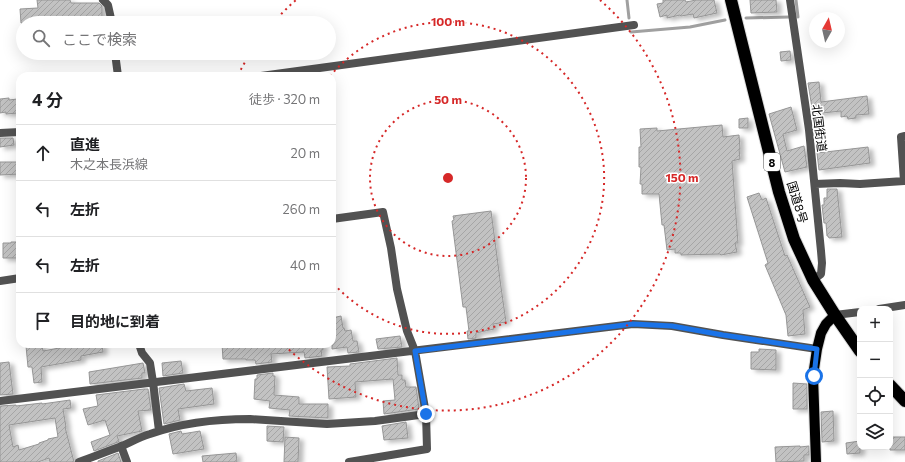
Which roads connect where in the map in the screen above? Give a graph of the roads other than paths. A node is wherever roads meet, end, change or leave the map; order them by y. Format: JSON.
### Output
{"nodes":[{"id":1,"x":103,"y":0,"type":"edge"},
{"id":2,"x":731,"y":0,"type":"edge"},
{"id":3,"x":790,"y":0,"type":"edge"},
{"id":4,"x":110,"y":16,"type":"edge"},
{"id":5,"x":634,"y":25,"type":"dead end"},
{"id":6,"x":116,"y":60,"type":"edge"},
{"id":7,"x":117,"y":72,"type":"edge"},
{"id":8,"x":290,"y":72,"type":"edge"},
{"id":9,"x":16,"y":132,"type":"edge"},
{"id":10,"x":0,"y":134,"type":"edge"},
{"id":11,"x":905,"y":136,"type":"edge"},
{"id":12,"x":815,"y":184,"type":"junction"},
{"id":13,"x":336,"y":218,"type":"edge"},
{"id":14,"x":16,"y":279,"type":"edge"},
{"id":15,"x":813,"y":280,"type":"junction"},
{"id":16,"x":0,"y":281,"type":"edge"},
{"id":17,"x":905,"y":305,"type":"edge"},
{"id":18,"x":893,"y":307,"type":"edge"},
{"id":19,"x":857,"y":312,"type":"edge"},
{"id":20,"x":835,"y":315,"type":"junction"},
{"id":21,"x":857,"y":347,"type":"edge"},
{"id":22,"x":140,"y":348,"type":"edge"},
{"id":23,"x":817,"y":349,"type":"junction"},
{"id":24,"x":415,"y":351,"type":"junction"},
{"id":25,"x":153,"y":382,"type":"junction"},
{"id":26,"x":893,"y":389,"type":"edge"},
{"id":27,"x":0,"y":401,"type":"edge"},
{"id":28,"x":905,"y":401,"type":"edge"},
{"id":29,"x":426,"y":414,"type":"junction"},
{"id":30,"x":159,"y":431,"type":"junction"},
{"id":31,"x":121,"y":446,"type":"junction"},
{"id":32,"x":79,"y":462,"type":"edge"},
{"id":33,"x":127,"y":462,"type":"edge"},
{"id":34,"x":349,"y":462,"type":"edge"},
{"id":35,"x":816,"y":462,"type":"edge"}],
"edges":[{"from":1,"to":4,"type":"street"},
{"from":2,"to":15,"type":"highway","name":"国道8号","number":"8"},
{"from":3,"to":12,"type":"street","name":"北国街道"},
{"from":5,"to":8,"type":"street"},
{"from":6,"to":7,"type":"street"},
{"from":9,"to":10,"type":"street"},
{"from":11,"to":12,"type":"street"},
{"from":12,"to":15,"type":"street","name":"北国街道"},
{"from":13,"to":24,"type":"street"},
{"from":14,"to":16,"type":"street"},
{"from":15,"to":20,"type":"highway","name":"国道8号","number":"8"},
{"from":17,"to":18,"type":"street"},
{"from":19,"to":20,"type":"street"},
{"from":20,"to":21,"type":"highway","name":"国道8号","number":"8"},
{"from":20,"to":23,"type":"main road"},
{"from":22,"to":25,"type":"street"},
{"from":23,"to":24,"type":"street"},
{"from":23,"to":35,"type":"main road"},
{"from":24,"to":25,"type":"street"},
{"from":24,"to":29,"type":"street"},
{"from":25,"to":27,"type":"street"},
{"from":25,"to":30,"type":"street"},
{"from":26,"to":28,"type":"highway"},
{"from":29,"to":30,"type":"street"},
{"from":29,"to":34,"type":"street"},
{"from":30,"to":31,"type":"street"},
{"from":31,"to":32,"type":"street"},
{"from":31,"to":33,"type":"street"}]}
